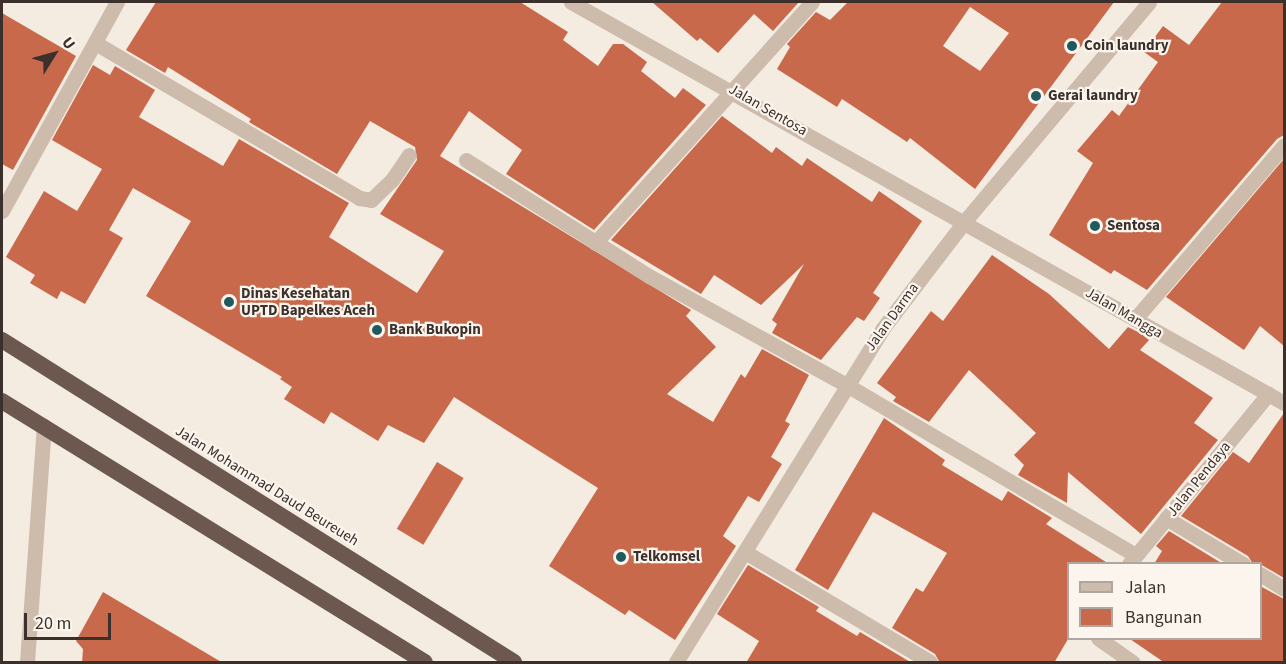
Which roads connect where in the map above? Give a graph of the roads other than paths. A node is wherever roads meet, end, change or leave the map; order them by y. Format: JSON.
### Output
{"nodes":[{"id":1,"x":117,"y":2,"type":"edge"},
{"id":2,"x":812,"y":2,"type":"edge"},
{"id":3,"x":1149,"y":2,"type":"edge"},
{"id":4,"x":578,"y":3,"type":"edge"},
{"id":5,"x":97,"y":44,"type":"junction"},
{"id":6,"x":735,"y":91,"type":"junction"},
{"id":7,"x":1284,"y":145,"type":"edge"},
{"id":8,"x":409,"y":155,"type":"dead end"},
{"id":9,"x":466,"y":160,"type":"dead end"},
{"id":10,"x":2,"y":211,"type":"edge"},
{"id":11,"x":964,"y":222,"type":"junction"},
{"id":12,"x":595,"y":243,"type":"junction"},
{"id":13,"x":1135,"y":319,"type":"junction"},
{"id":14,"x":2,"y":340,"type":"edge"},
{"id":15,"x":844,"y":384,"type":"junction"},
{"id":16,"x":1268,"y":394,"type":"junction"},
{"id":17,"x":2,"y":401,"type":"edge"},
{"id":18,"x":1284,"y":403,"type":"edge"},
{"id":19,"x":44,"y":426,"type":"junction"},
{"id":20,"x":1166,"y":518,"type":"junction"},
{"id":21,"x":745,"y":552,"type":"junction"},
{"id":22,"x":1132,"y":559,"type":"edge"},
{"id":23,"x":1240,"y":562,"type":"edge"},
{"id":24,"x":1262,"y":575,"type":"edge"},
{"id":25,"x":1284,"y":588,"type":"edge"},
{"id":26,"x":1099,"y":640,"type":"edge"},
{"id":27,"x":27,"y":663,"type":"edge"},
{"id":28,"x":425,"y":663,"type":"edge"},
{"id":29,"x":514,"y":663,"type":"edge"},
{"id":30,"x":676,"y":663,"type":"edge"},
{"id":31,"x":930,"y":663,"type":"edge"},
{"id":32,"x":1132,"y":663,"type":"edge"}],
"edges":[{"from":1,"to":5,"type":"street"},
{"from":2,"to":6,"type":"street"},
{"from":3,"to":11,"type":"street","name":"Jalan Darma"},
{"from":4,"to":6,"type":"street","name":"Jalan Sentosa"},
{"from":5,"to":8,"type":"street"},
{"from":5,"to":10,"type":"street"},
{"from":6,"to":11,"type":"street","name":"Jalan Sentosa"},
{"from":6,"to":12,"type":"street"},
{"from":7,"to":13,"type":"street"},
{"from":9,"to":12,"type":"street"},
{"from":11,"to":13,"type":"street","name":"Jalan Mangga"},
{"from":11,"to":15,"type":"street","name":"Jalan Darma"},
{"from":12,"to":15,"type":"street"},
{"from":13,"to":16,"type":"street","name":"Jalan Mangga"},
{"from":14,"to":29,"type":"highway","name":"Jalan Mohammad Daud Beureueh"},
{"from":15,"to":21,"type":"street","name":"Jalan Darma"},
{"from":15,"to":22,"type":"street"},
{"from":16,"to":18,"type":"street","name":"Jalan Mangga"},
{"from":16,"to":20,"type":"street","name":"Jalan Pendaya"},
{"from":17,"to":19,"type":"highway"},
{"from":19,"to":27,"type":"street"},
{"from":19,"to":28,"type":"highway"},
{"from":20,"to":22,"type":"street","name":"Jalan Pendaya"},
{"from":20,"to":23,"type":"street"},
{"from":21,"to":30,"type":"street","name":"Jalan Darma"},
{"from":21,"to":31,"type":"street"},
{"from":24,"to":25,"type":"street"},
{"from":26,"to":32,"type":"street"}]}
